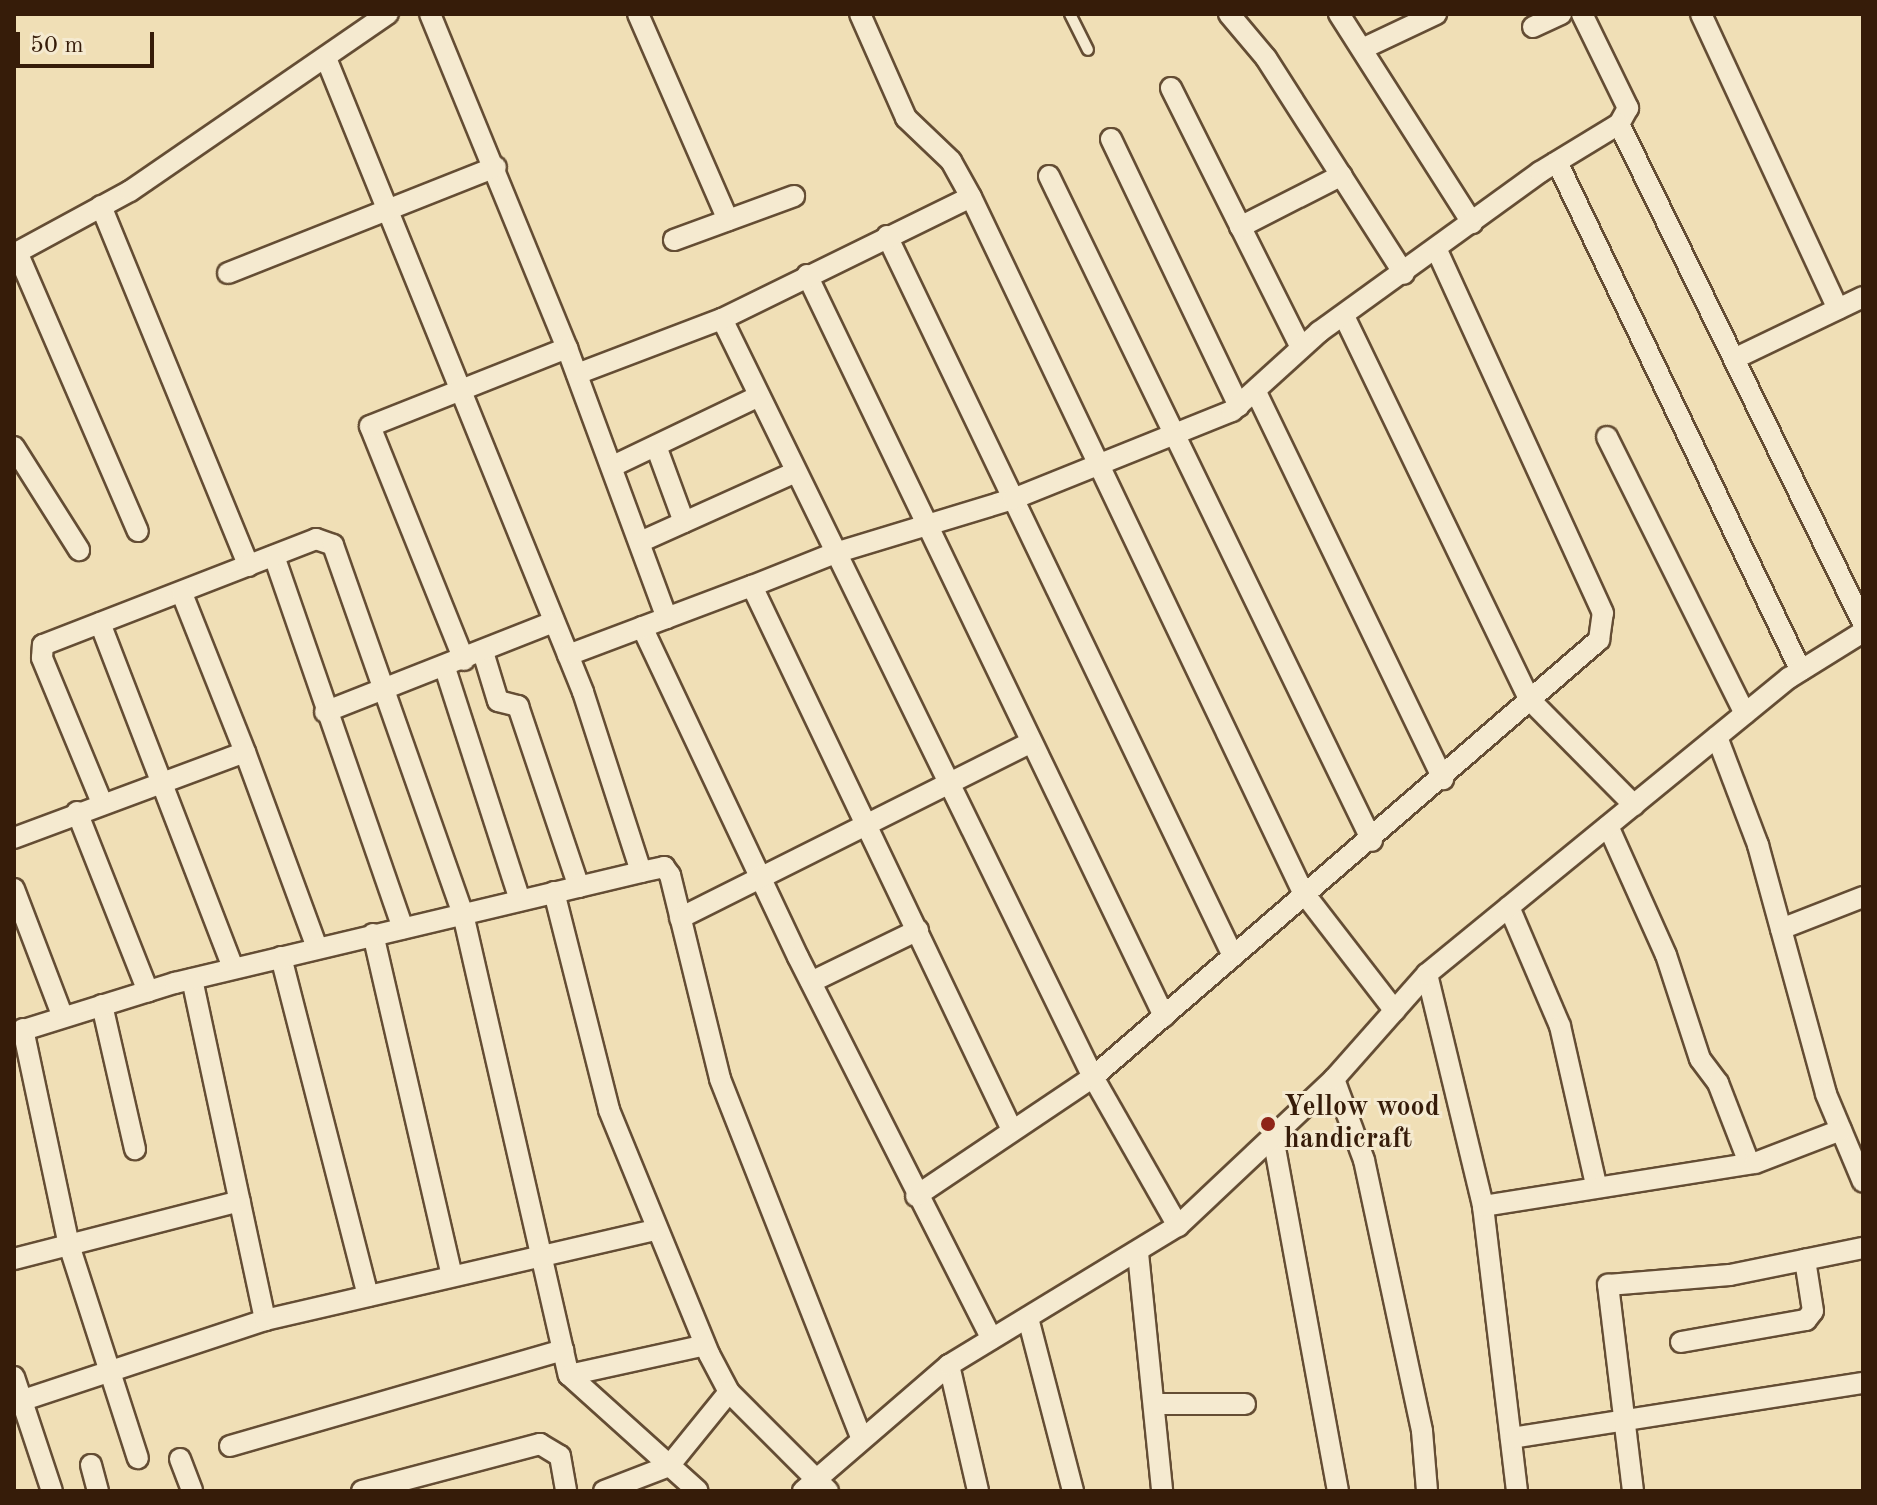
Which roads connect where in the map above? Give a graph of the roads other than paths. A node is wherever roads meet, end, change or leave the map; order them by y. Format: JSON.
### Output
{"nodes":[{"id":1,"x":388,"y":14,"type":"edge"},
{"id":2,"x":430,"y":14,"type":"edge"},
{"id":3,"x":638,"y":14,"type":"edge"},
{"id":4,"x":860,"y":14,"type":"edge"},
{"id":5,"x":1070,"y":14,"type":"edge"},
{"id":6,"x":1229,"y":14,"type":"edge"},
{"id":7,"x":1339,"y":14,"type":"edge"},
{"id":8,"x":1436,"y":14,"type":"edge"},
{"id":9,"x":1561,"y":14,"type":"edge"},
{"id":10,"x":1582,"y":14,"type":"edge"},
{"id":11,"x":1701,"y":14,"type":"edge"},
{"id":12,"x":1533,"y":27,"type":"dead end"},
{"id":13,"x":1362,"y":49,"type":"junction"},
{"id":14,"x":1088,"y":50,"type":"dead end"},
{"id":15,"x":326,"y":58,"type":"junction"},
{"id":16,"x":1171,"y":88,"type":"dead end"},
{"id":17,"x":1619,"y":124,"type":"junction"},
{"id":18,"x":1111,"y":139,"type":"dead end"},
{"id":19,"x":1557,"y":162,"type":"junction"},
{"id":20,"x":496,"y":167,"type":"junction"},
{"id":21,"x":1342,"y":175,"type":"junction"},
{"id":22,"x":1049,"y":176,"type":"dead end"},
{"id":23,"x":794,"y":196,"type":"dead end"},
{"id":24,"x":971,"y":197,"type":"junction"},
{"id":25,"x":101,"y":206,"type":"junction"},
{"id":26,"x":387,"y":210,"type":"junction"},
{"id":27,"x":728,"y":220,"type":"junction"},
{"id":28,"x":1472,"y":223,"type":"junction"},
{"id":29,"x":1240,"y":227,"type":"junction"},
{"id":30,"x":887,"y":236,"type":"junction"},
{"id":31,"x":674,"y":240,"type":"dead end"},
{"id":32,"x":1437,"y":250,"type":"junction"},
{"id":33,"x":16,"y":253,"type":"edge"},
{"id":34,"x":228,"y":273,"type":"dead end"},
{"id":35,"x":1404,"y":274,"type":"junction"},
{"id":36,"x":807,"y":275,"type":"junction"},
{"id":37,"x":1863,"y":297,"type":"edge"},
{"id":38,"x":1838,"y":309,"type":"junction"},
{"id":39,"x":1344,"y":316,"type":"junction"},
{"id":40,"x":722,"y":319,"type":"junction"},
{"id":41,"x":1300,"y":346,"type":"junction"},
{"id":42,"x":567,"y":348,"type":"junction"},
{"id":43,"x":1734,"y":359,"type":"junction"},
{"id":44,"x":577,"y":374,"type":"junction"},
{"id":45,"x":1256,"y":392,"type":"junction"},
{"id":46,"x":458,"y":393,"type":"junction"},
{"id":47,"x":759,"y":396,"type":"junction"},
{"id":48,"x":1239,"y":406,"type":"junction"},
{"id":49,"x":1174,"y":433,"type":"junction"},
{"id":50,"x":1607,"y":437,"type":"dead end"},
{"id":51,"x":656,"y":446,"type":"junction"},
{"id":52,"x":14,"y":447,"type":"edge"},
{"id":53,"x":1095,"y":465,"type":"junction"},
{"id":54,"x":613,"y":466,"type":"junction"},
{"id":55,"x":796,"y":472,"type":"junction"},
{"id":56,"x":1013,"y":499,"type":"junction"},
{"id":57,"x":684,"y":522,"type":"junction"},
{"id":58,"x":924,"y":528,"type":"junction"},
{"id":59,"x":138,"y":531,"type":"dead end"},
{"id":60,"x":640,"y":542,"type":"junction"},
{"id":61,"x":79,"y":550,"type":"dead end"},
{"id":62,"x":835,"y":553,"type":"junction"},
{"id":63,"x":274,"y":556,"type":"junction"},
{"id":64,"x":249,"y":566,"type":"junction"},
{"id":65,"x":752,"y":586,"type":"junction"},
{"id":66,"x":182,"y":594,"type":"junction"},
{"id":67,"x":667,"y":618,"type":"junction"},
{"id":68,"x":554,"y":622,"type":"junction"},
{"id":69,"x":100,"y":623,"type":"junction"},
{"id":70,"x":1863,"y":623,"type":"edge"},
{"id":71,"x":642,"y":627,"type":"junction"},
{"id":72,"x":1863,"y":632,"type":"edge"},
{"id":73,"x":568,"y":655,"type":"junction"},
{"id":74,"x":464,"y":660,"type":"junction"},
{"id":75,"x":1801,"y":671,"type":"junction"},
{"id":76,"x":384,"y":694,"type":"junction"},
{"id":77,"x":1530,"y":700,"type":"junction"},
{"id":78,"x":325,"y":712,"type":"junction"},
{"id":79,"x":1745,"y":714,"type":"junction"},
{"id":80,"x":1717,"y":737,"type":"junction"},
{"id":81,"x":1030,"y":743,"type":"junction"},
{"id":82,"x":245,"y":752,"type":"junction"},
{"id":83,"x":1443,"y":779,"type":"junction"},
{"id":84,"x":163,"y":781,"type":"junction"},
{"id":85,"x":950,"y":786,"type":"junction"},
{"id":86,"x":102,"y":803,"type":"junction"},
{"id":87,"x":1634,"y":805,"type":"junction"},
{"id":88,"x":77,"y":812,"type":"junction"},
{"id":89,"x":869,"y":826,"type":"junction"},
{"id":90,"x":1608,"y":826,"type":"junction"},
{"id":91,"x":14,"y":838,"type":"edge"},
{"id":92,"x":1372,"y":841,"type":"junction"},
{"id":93,"x":641,"y":872,"type":"junction"},
{"id":94,"x":760,"y":876,"type":"junction"},
{"id":95,"x":579,"y":887,"type":"junction"},
{"id":96,"x":14,"y":889,"type":"edge"},
{"id":97,"x":554,"y":892,"type":"junction"},
{"id":98,"x":1303,"y":892,"type":"junction"},
{"id":99,"x":1863,"y":897,"type":"edge"},
{"id":100,"x":520,"y":900,"type":"junction"},
{"id":101,"x":1509,"y":907,"type":"junction"},
{"id":102,"x":463,"y":914,"type":"junction"},
{"id":103,"x":680,"y":918,"type":"junction"},
{"id":104,"x":403,"y":928,"type":"junction"},
{"id":105,"x":1781,"y":929,"type":"junction"},
{"id":106,"x":918,"y":930,"type":"junction"},
{"id":107,"x":373,"y":934,"type":"junction"},
{"id":108,"x":317,"y":948,"type":"junction"},
{"id":109,"x":1233,"y":956,"type":"junction"},
{"id":110,"x":281,"y":957,"type":"junction"},
{"id":111,"x":233,"y":968,"type":"junction"},
{"id":112,"x":1427,"y":974,"type":"junction"},
{"id":113,"x":192,"y":979,"type":"junction"},
{"id":114,"x":811,"y":982,"type":"junction"},
{"id":115,"x":148,"y":991,"type":"junction"},
{"id":116,"x":102,"y":1005,"type":"junction"},
{"id":117,"x":1395,"y":1011,"type":"junction"},
{"id":118,"x":1164,"y":1016,"type":"junction"},
{"id":119,"x":63,"y":1017,"type":"junction"},
{"id":120,"x":18,"y":1031,"type":"edge"},
{"id":121,"x":1093,"y":1077,"type":"junction"},
{"id":122,"x":1334,"y":1079,"type":"junction"},
{"id":123,"x":1012,"y":1130,"type":"junction"},
{"id":124,"x":1841,"y":1130,"type":"junction"},
{"id":125,"x":1273,"y":1137,"type":"junction"},
{"id":126,"x":135,"y":1149,"type":"dead end"},
{"id":127,"x":1749,"y":1163,"type":"junction"},
{"id":128,"x":1863,"y":1182,"type":"edge"},
{"id":129,"x":1596,"y":1185,"type":"junction"},
{"id":130,"x":916,"y":1196,"type":"junction"},
{"id":131,"x":240,"y":1201,"type":"junction"},
{"id":132,"x":1483,"y":1206,"type":"junction"},
{"id":133,"x":1178,"y":1226,"type":"junction"},
{"id":134,"x":654,"y":1230,"type":"junction"},
{"id":135,"x":69,"y":1245,"type":"junction"},
{"id":136,"x":1863,"y":1248,"type":"edge"},
{"id":137,"x":1138,"y":1253,"type":"junction"},
{"id":138,"x":540,"y":1256,"type":"junction"},
{"id":139,"x":14,"y":1259,"type":"edge"},
{"id":140,"x":1805,"y":1260,"type":"junction"},
{"id":141,"x":452,"y":1276,"type":"junction"},
{"id":142,"x":368,"y":1296,"type":"junction"},
{"id":143,"x":1028,"y":1318,"type":"junction"},
{"id":144,"x":265,"y":1320,"type":"junction"},
{"id":145,"x":992,"y":1339,"type":"junction"},
{"id":146,"x":1681,"y":1342,"type":"dead end"},
{"id":147,"x":705,"y":1345,"type":"junction"},
{"id":148,"x":563,"y":1350,"type":"junction"},
{"id":149,"x":949,"y":1365,"type":"junction"},
{"id":150,"x":109,"y":1368,"type":"junction"},
{"id":151,"x":569,"y":1375,"type":"junction"},
{"id":152,"x":14,"y":1377,"type":"edge"},
{"id":153,"x":1863,"y":1383,"type":"edge"},
{"id":154,"x":729,"y":1392,"type":"junction"},
{"id":155,"x":18,"y":1401,"type":"edge"},
{"id":156,"x":1154,"y":1404,"type":"junction"},
{"id":157,"x":1245,"y":1404,"type":"dead end"},
{"id":158,"x":1622,"y":1421,"type":"junction"},
{"id":159,"x":861,"y":1437,"type":"junction"},
{"id":160,"x":1511,"y":1438,"type":"junction"},
{"id":161,"x":230,"y":1446,"type":"dead end"},
{"id":162,"x":138,"y":1458,"type":"dead end"},
{"id":163,"x":180,"y":1459,"type":"dead end"},
{"id":164,"x":91,"y":1465,"type":"dead end"},
{"id":165,"x":669,"y":1466,"type":"junction"},
{"id":166,"x":816,"y":1487,"type":"edge"},
{"id":167,"x":52,"y":1491,"type":"edge"},
{"id":168,"x":98,"y":1491,"type":"edge"},
{"id":169,"x":192,"y":1491,"type":"edge"},
{"id":170,"x":362,"y":1491,"type":"edge"},
{"id":171,"x":566,"y":1491,"type":"edge"},
{"id":172,"x":604,"y":1491,"type":"edge"},
{"id":173,"x":698,"y":1491,"type":"edge"},
{"id":174,"x":978,"y":1491,"type":"edge"},
{"id":175,"x":1073,"y":1491,"type":"edge"},
{"id":176,"x":1162,"y":1491,"type":"edge"},
{"id":177,"x":1338,"y":1491,"type":"edge"},
{"id":178,"x":1427,"y":1491,"type":"edge"},
{"id":179,"x":1517,"y":1491,"type":"edge"},
{"id":180,"x":1633,"y":1491,"type":"edge"}],
"edges":[{"from":1,"to":15,"type":"street"},
{"from":2,"to":20,"type":"street"},
{"from":3,"to":27,"type":"street"},
{"from":4,"to":24,"type":"street"},
{"from":5,"to":14,"type":"lane"},
{"from":6,"to":21,"type":"street"},
{"from":7,"to":13,"type":"street"},
{"from":8,"to":13,"type":"street"},
{"from":9,"to":12,"type":"street"},
{"from":10,"to":17,"type":"street"},
{"from":11,"to":38,"type":"street"},
{"from":13,"to":28,"type":"street"},
{"from":15,"to":25,"type":"street"},
{"from":15,"to":26,"type":"street"},
{"from":16,"to":29,"type":"street"},
{"from":17,"to":19,"type":"street"},
{"from":17,"to":43,"type":"street"},
{"from":18,"to":48,"type":"street"},
{"from":19,"to":28,"type":"street"},
{"from":19,"to":75,"type":"street"},
{"from":20,"to":26,"type":"street"},
{"from":20,"to":42,"type":"street"},
{"from":21,"to":29,"type":"street"},
{"from":21,"to":35,"type":"street"},
{"from":22,"to":49,"type":"street"},
{"from":23,"to":27,"type":"street"},
{"from":24,"to":30,"type":"street"},
{"from":24,"to":53,"type":"street"},
{"from":25,"to":33,"type":"street"},
{"from":25,"to":64,"type":"street"},
{"from":26,"to":34,"type":"street"},
{"from":26,"to":46,"type":"street"},
{"from":27,"to":31,"type":"street"},
{"from":28,"to":32,"type":"street"},
{"from":29,"to":41,"type":"street"},
{"from":30,"to":36,"type":"street"},
{"from":30,"to":56,"type":"street"},
{"from":32,"to":35,"type":"street"},
{"from":32,"to":77,"type":"street"},
{"from":33,"to":59,"type":"street"},
{"from":35,"to":39,"type":"street"},
{"from":36,"to":40,"type":"street"},
{"from":36,"to":58,"type":"street"},
{"from":37,"to":38,"type":"street"},
{"from":38,"to":43,"type":"street"},
{"from":39,"to":41,"type":"street"},
{"from":39,"to":77,"type":"street"},
{"from":40,"to":44,"type":"street"},
{"from":40,"to":47,"type":"street"},
{"from":41,"to":45,"type":"street"},
{"from":42,"to":44,"type":"street"},
{"from":42,"to":46,"type":"street"},
{"from":43,"to":70,"type":"street"},
{"from":44,"to":54,"type":"street"},
{"from":45,"to":48,"type":"street"},
{"from":45,"to":83,"type":"street"},
{"from":46,"to":68,"type":"street"},
{"from":46,"to":74,"type":"street"},
{"from":47,"to":51,"type":"street"},
{"from":47,"to":55,"type":"street"},
{"from":48,"to":49,"type":"street"},
{"from":49,"to":53,"type":"street"},
{"from":49,"to":92,"type":"street"},
{"from":50,"to":79,"type":"street"},
{"from":51,"to":54,"type":"street"},
{"from":51,"to":57,"type":"street"},
{"from":52,"to":61,"type":"street"},
{"from":53,"to":56,"type":"street"},
{"from":53,"to":98,"type":"street"},
{"from":54,"to":60,"type":"street"},
{"from":55,"to":57,"type":"street"},
{"from":55,"to":62,"type":"street"},
{"from":56,"to":58,"type":"street"},
{"from":56,"to":109,"type":"street"},
{"from":57,"to":60,"type":"street"},
{"from":58,"to":62,"type":"street"},
{"from":58,"to":81,"type":"street"},
{"from":60,"to":67,"type":"street"},
{"from":62,"to":65,"type":"street"},
{"from":62,"to":85,"type":"street"},
{"from":63,"to":64,"type":"street"},
{"from":63,"to":76,"type":"street"},
{"from":63,"to":78,"type":"street"},
{"from":64,"to":66,"type":"street"},
{"from":65,"to":67,"type":"street"},
{"from":65,"to":89,"type":"street"},
{"from":66,"to":69,"type":"street"},
{"from":66,"to":82,"type":"street"},
{"from":67,"to":71,"type":"street"},
{"from":68,"to":73,"type":"street"},
{"from":68,"to":74,"type":"street"},
{"from":69,"to":84,"type":"street"},
{"from":69,"to":86,"type":"street"},
{"from":71,"to":73,"type":"street"},
{"from":71,"to":94,"type":"street"},
{"from":72,"to":75,"type":"street"},
{"from":73,"to":93,"type":"street"},
{"from":74,"to":76,"type":"street"},
{"from":74,"to":95,"type":"street"},
{"from":74,"to":100,"type":"street"},
{"from":75,"to":79,"type":"street"},
{"from":76,"to":78,"type":"street"},
{"from":76,"to":102,"type":"street"},
{"from":77,"to":83,"type":"street"},
{"from":77,"to":87,"type":"street"},
{"from":78,"to":104,"type":"street"},
{"from":79,"to":80,"type":"street"},
{"from":80,"to":87,"type":"street"},
{"from":80,"to":105,"type":"street"},
{"from":81,"to":85,"type":"street"},
{"from":81,"to":118,"type":"street"},
{"from":82,"to":84,"type":"street"},
{"from":82,"to":108,"type":"street"},
{"from":83,"to":92,"type":"street"},
{"from":84,"to":86,"type":"street"},
{"from":84,"to":111,"type":"street"},
{"from":85,"to":89,"type":"street"},
{"from":85,"to":121,"type":"street"},
{"from":86,"to":88,"type":"street"},
{"from":87,"to":90,"type":"street"},
{"from":88,"to":91,"type":"street"},
{"from":88,"to":115,"type":"street"},
{"from":89,"to":94,"type":"street"},
{"from":89,"to":106,"type":"street"},
{"from":90,"to":101,"type":"street"},
{"from":90,"to":127,"type":"street"},
{"from":92,"to":98,"type":"street"},
{"from":93,"to":95,"type":"street"},
{"from":93,"to":103,"type":"street"},
{"from":94,"to":103,"type":"street"},
{"from":94,"to":114,"type":"street"},
{"from":95,"to":97,"type":"street"},
{"from":96,"to":119,"type":"street"},
{"from":97,"to":100,"type":"street"},
{"from":97,"to":134,"type":"street"},
{"from":98,"to":109,"type":"street"},
{"from":98,"to":117,"type":"street"},
{"from":99,"to":105,"type":"street"},
{"from":100,"to":102,"type":"street"},
{"from":101,"to":112,"type":"street"},
{"from":101,"to":129,"type":"street"},
{"from":102,"to":104,"type":"street"},
{"from":102,"to":138,"type":"street"},
{"from":103,"to":159,"type":"street"},
{"from":104,"to":107,"type":"street"},
{"from":105,"to":124,"type":"street"},
{"from":106,"to":114,"type":"street"},
{"from":106,"to":123,"type":"street"},
{"from":107,"to":108,"type":"street"},
{"from":107,"to":141,"type":"street"},
{"from":108,"to":110,"type":"street"},
{"from":109,"to":118,"type":"street"},
{"from":110,"to":111,"type":"street"},
{"from":110,"to":142,"type":"street"},
{"from":111,"to":113,"type":"street"},
{"from":112,"to":117,"type":"street"},
{"from":112,"to":132,"type":"street"},
{"from":113,"to":115,"type":"street"},
{"from":113,"to":131,"type":"street"},
{"from":114,"to":130,"type":"street"},
{"from":115,"to":116,"type":"street"},
{"from":116,"to":119,"type":"street"},
{"from":116,"to":126,"type":"street"},
{"from":117,"to":122,"type":"street"},
{"from":118,"to":121,"type":"street"},
{"from":119,"to":120,"type":"street"},
{"from":120,"to":135,"type":"street"},
{"from":121,"to":123,"type":"street"},
{"from":121,"to":133,"type":"street"},
{"from":122,"to":125,"type":"street"},
{"from":122,"to":178,"type":"street"},
{"from":123,"to":130,"type":"street"},
{"from":124,"to":127,"type":"street"},
{"from":124,"to":128,"type":"street"},
{"from":125,"to":133,"type":"street"},
{"from":125,"to":177,"type":"street"},
{"from":127,"to":129,"type":"street"},
{"from":129,"to":132,"type":"street"},
{"from":130,"to":145,"type":"street"},
{"from":131,"to":135,"type":"street"},
{"from":131,"to":144,"type":"street"},
{"from":132,"to":160,"type":"street"},
{"from":133,"to":137,"type":"street"},
{"from":134,"to":138,"type":"street"},
{"from":134,"to":147,"type":"street"},
{"from":135,"to":139,"type":"street"},
{"from":135,"to":150,"type":"street"},
{"from":136,"to":140,"type":"street"},
{"from":137,"to":143,"type":"street"},
{"from":137,"to":156,"type":"street"},
{"from":138,"to":141,"type":"street"},
{"from":138,"to":148,"type":"street"},
{"from":140,"to":146,"type":"street"},
{"from":140,"to":158,"type":"street"},
{"from":141,"to":142,"type":"street"},
{"from":142,"to":144,"type":"street"},
{"from":143,"to":145,"type":"street"},
{"from":143,"to":175,"type":"street"},
{"from":144,"to":150,"type":"street"},
{"from":145,"to":149,"type":"street"},
{"from":147,"to":151,"type":"street"},
{"from":147,"to":154,"type":"street"},
{"from":148,"to":151,"type":"street"},
{"from":148,"to":161,"type":"street"},
{"from":149,"to":159,"type":"street"},
{"from":149,"to":174,"type":"street"},
{"from":150,"to":155,"type":"street"},
{"from":150,"to":162,"type":"street"},
{"from":151,"to":165,"type":"street"},
{"from":152,"to":155,"type":"street"},
{"from":153,"to":158,"type":"street"},
{"from":154,"to":165,"type":"street"},
{"from":154,"to":166,"type":"street"},
{"from":155,"to":167,"type":"street"},
{"from":156,"to":157,"type":"street"},
{"from":156,"to":176,"type":"street"},
{"from":158,"to":160,"type":"street"},
{"from":158,"to":180,"type":"street"},
{"from":159,"to":166,"type":"street"},
{"from":160,"to":179,"type":"street"},
{"from":163,"to":169,"type":"street"},
{"from":164,"to":168,"type":"street"},
{"from":165,"to":172,"type":"street"},
{"from":165,"to":173,"type":"street"},
{"from":170,"to":171,"type":"street"}]}
